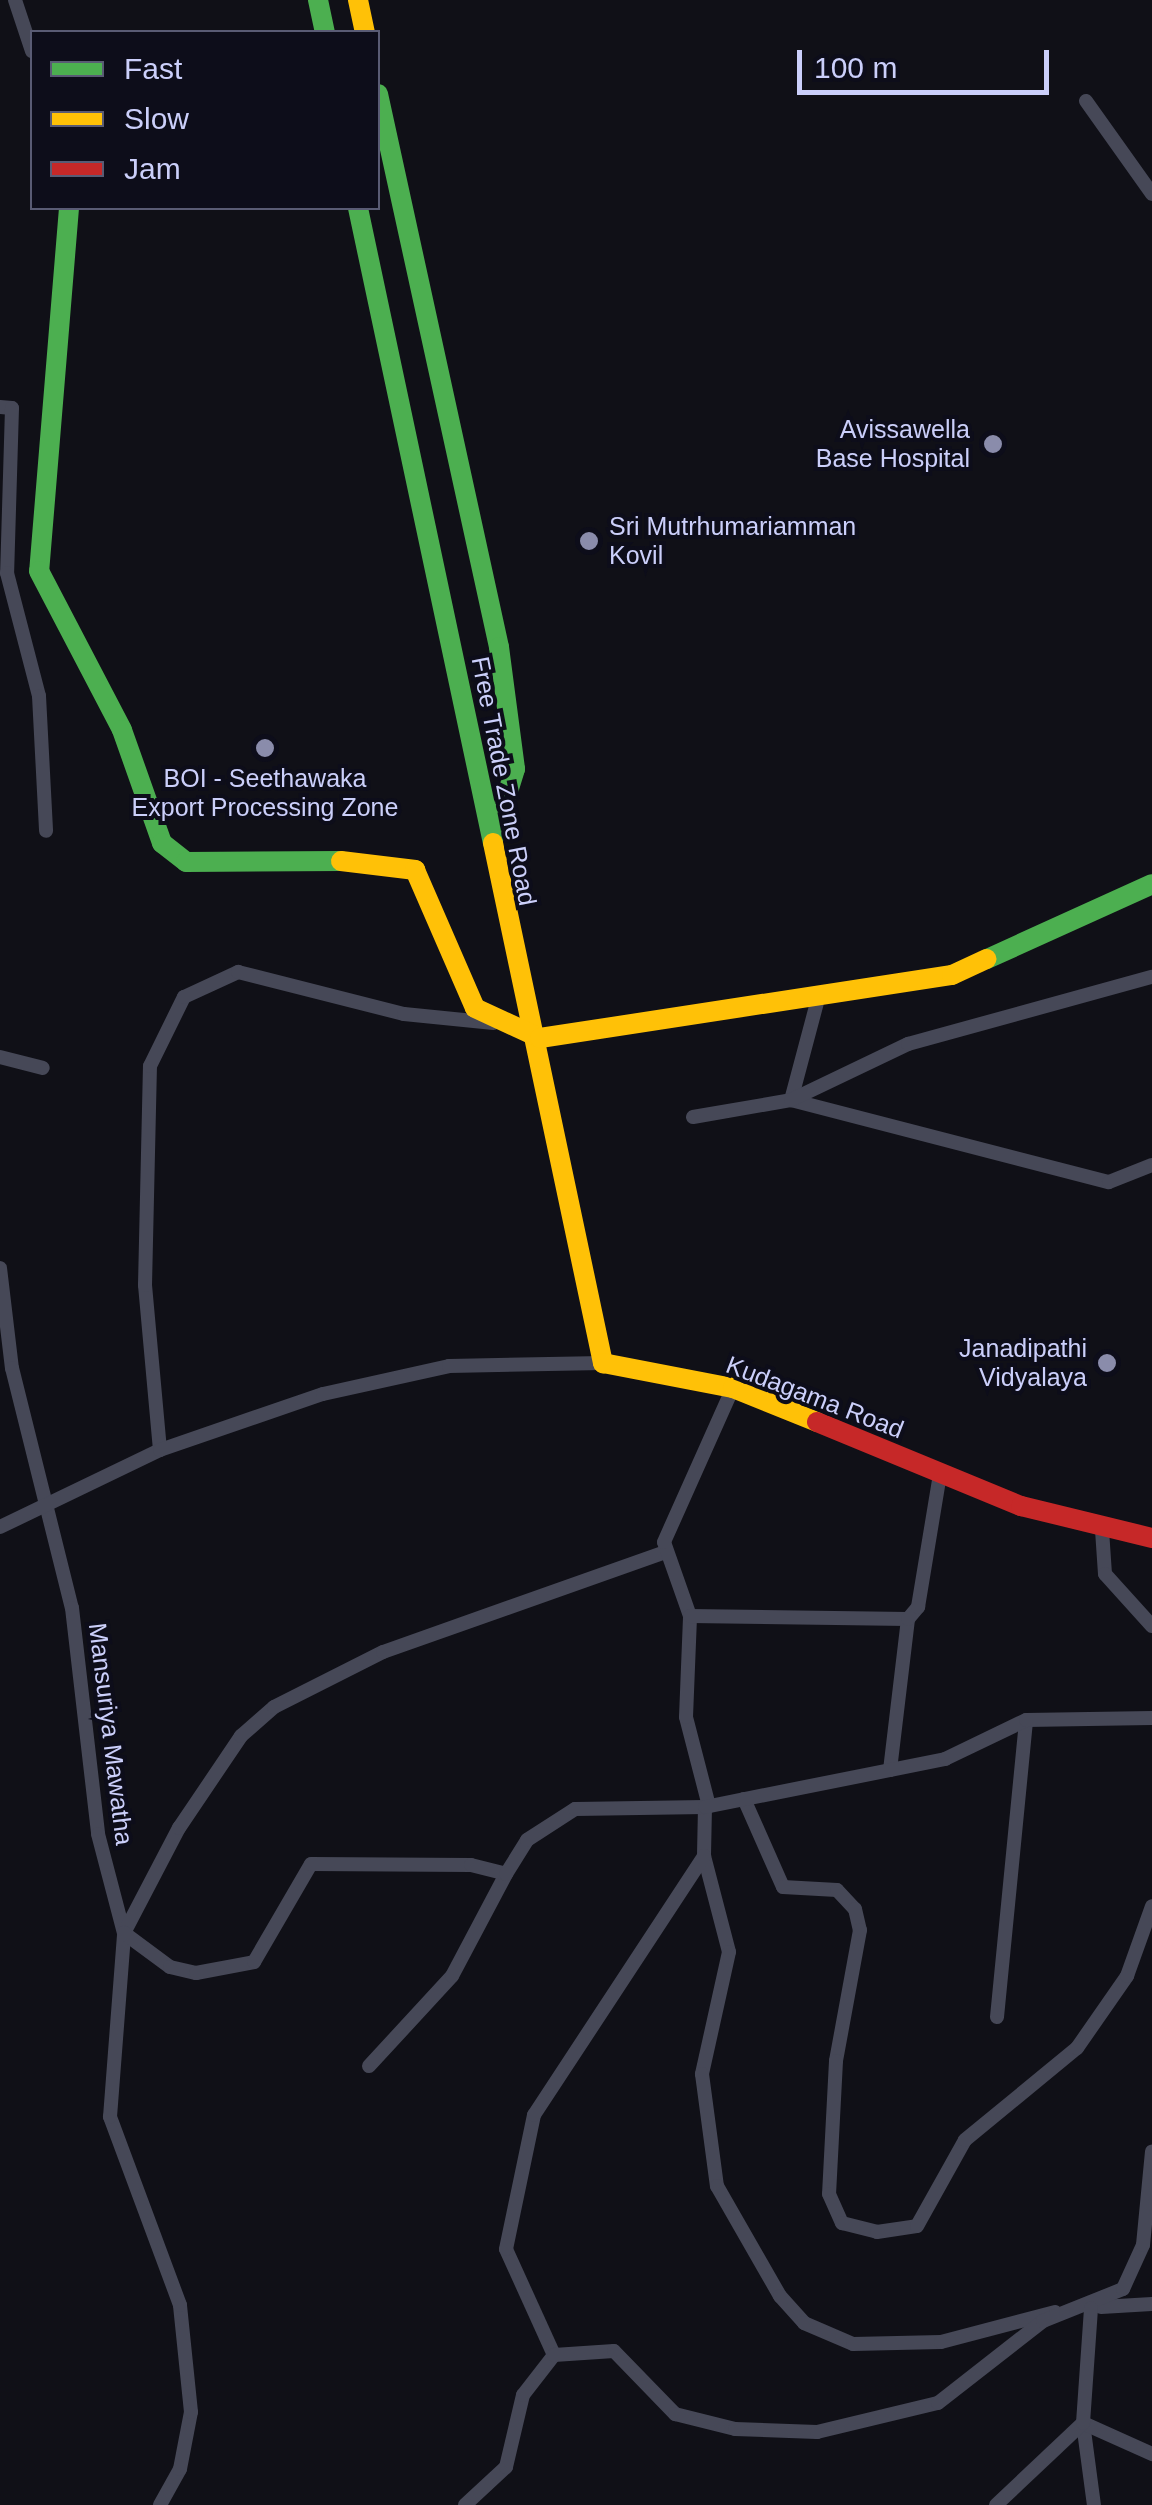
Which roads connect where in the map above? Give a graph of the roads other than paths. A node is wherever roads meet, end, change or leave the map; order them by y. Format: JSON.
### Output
{"nodes":[{"id":1,"x":15,"y":0,"type":"edge"},
{"id":2,"x":318,"y":0,"type":"edge"},
{"id":3,"x":358,"y":0,"type":"edge"},
{"id":4,"x":324,"y":30,"type":"edge"},
{"id":5,"x":365,"y":30,"type":"edge"},
{"id":6,"x":30,"y":44,"type":"edge"},
{"id":7,"x":1086,"y":101,"type":"dead end"},
{"id":8,"x":380,"y":104,"type":"edge"},
{"id":9,"x":1152,"y":194,"type":"edge"},
{"id":10,"x":69,"y":210,"type":"edge"},
{"id":11,"x":358,"y":210,"type":"edge"},
{"id":12,"x":0,"y":407,"type":"edge"},
{"id":13,"x":39,"y":571,"type":"junction"},
{"id":14,"x":3,"y":574,"type":"edge"},
{"id":15,"x":46,"y":831,"type":"dead end"},
{"id":16,"x":494,"y":837,"type":"junction"},
{"id":17,"x":1152,"y":884,"type":"edge"},
{"id":18,"x":1152,"y":977,"type":"edge"},
{"id":19,"x":819,"y":996,"type":"junction"},
{"id":20,"x":494,"y":1023,"type":"junction"},
{"id":21,"x":540,"y":1038,"type":"junction"},
{"id":22,"x":0,"y":1058,"type":"edge"},
{"id":23,"x":43,"y":1068,"type":"dead end"},
{"id":24,"x":791,"y":1100,"type":"junction"},
{"id":25,"x":694,"y":1117,"type":"dead end"},
{"id":26,"x":1152,"y":1165,"type":"edge"},
{"id":27,"x":0,"y":1268,"type":"edge"},
{"id":28,"x":603,"y":1364,"type":"junction"},
{"id":29,"x":733,"y":1388,"type":"junction"},
{"id":30,"x":160,"y":1450,"type":"junction"},
{"id":31,"x":940,"y":1474,"type":"junction"},
{"id":32,"x":53,"y":1508,"type":"junction"},
{"id":33,"x":0,"y":1527,"type":"edge"},
{"id":34,"x":1102,"y":1530,"type":"junction"},
{"id":35,"x":1152,"y":1538,"type":"edge"},
{"id":36,"x":663,"y":1553,"type":"junction"},
{"id":37,"x":690,"y":1616,"type":"junction"},
{"id":38,"x":908,"y":1619,"type":"junction"},
{"id":39,"x":1152,"y":1626,"type":"edge"},
{"id":40,"x":1152,"y":1718,"type":"edge"},
{"id":41,"x":1026,"y":1720,"type":"junction"},
{"id":42,"x":890,"y":1770,"type":"junction"},
{"id":43,"x":744,"y":1799,"type":"junction"},
{"id":44,"x":707,"y":1807,"type":"junction"},
{"id":45,"x":704,"y":1856,"type":"junction"},
{"id":46,"x":506,"y":1874,"type":"junction"},
{"id":47,"x":1152,"y":1906,"type":"edge"},
{"id":48,"x":124,"y":1933,"type":"junction"},
{"id":49,"x":997,"y":2017,"type":"dead end"},
{"id":50,"x":369,"y":2066,"type":"dead end"},
{"id":51,"x":1152,"y":2151,"type":"edge"},
{"id":52,"x":1152,"y":2304,"type":"edge"},
{"id":53,"x":1091,"y":2308,"type":"junction"},
{"id":54,"x":554,"y":2355,"type":"junction"},
{"id":55,"x":1083,"y":2424,"type":"junction"},
{"id":56,"x":1152,"y":2454,"type":"edge"},
{"id":57,"x":160,"y":2505,"type":"edge"},
{"id":58,"x":465,"y":2505,"type":"edge"},
{"id":59,"x":996,"y":2505,"type":"edge"},
{"id":60,"x":1094,"y":2505,"type":"edge"}],
"edges":[{"from":1,"to":6,"type":"street"},
{"from":2,"to":4,"type":"street"},
{"from":3,"to":5,"type":"street"},
{"from":7,"to":9,"type":"street"},
{"from":8,"to":16,"type":"street"},
{"from":10,"to":13,"type":"street"},
{"from":11,"to":16,"type":"street","name":"Free Trade Zone Road"},
{"from":12,"to":14,"type":"street"},
{"from":13,"to":14,"type":"street"},
{"from":13,"to":20,"type":"street"},
{"from":14,"to":15,"type":"street"},
{"from":16,"to":21,"type":"street","name":"Free Trade Zone Road"},
{"from":17,"to":19,"type":"street"},
{"from":18,"to":24,"type":"street"},
{"from":19,"to":21,"type":"street"},
{"from":19,"to":24,"type":"street"},
{"from":20,"to":21,"type":"street"},
{"from":20,"to":30,"type":"street"},
{"from":21,"to":28,"type":"street","name":"Free Trade Zone Road"},
{"from":22,"to":23,"type":"street"},
{"from":24,"to":25,"type":"street"},
{"from":24,"to":26,"type":"street"},
{"from":27,"to":32,"type":"street","name":"Mansuriya Mawatha"},
{"from":28,"to":29,"type":"street","name":"Kudagama Road"},
{"from":28,"to":30,"type":"street","name":"Kudagama Road"},
{"from":29,"to":31,"type":"street","name":"Kudagama Road"},
{"from":29,"to":36,"type":"street"},
{"from":30,"to":32,"type":"street","name":"Kudagama Road"},
{"from":31,"to":34,"type":"street","name":"Kudagama Road"},
{"from":31,"to":38,"type":"street"},
{"from":32,"to":33,"type":"street","name":"Kudagama Road"},
{"from":32,"to":48,"type":"street","name":"Mansuriya Mawatha"},
{"from":34,"to":35,"type":"street","name":"Kudagama Road"},
{"from":34,"to":39,"type":"street"},
{"from":36,"to":37,"type":"street"},
{"from":36,"to":48,"type":"street","name":"Mansuriya Mawatha"},
{"from":37,"to":38,"type":"street"},
{"from":37,"to":44,"type":"street"},
{"from":38,"to":42,"type":"street"},
{"from":40,"to":41,"type":"street"},
{"from":41,"to":42,"type":"street"},
{"from":41,"to":49,"type":"street"},
{"from":42,"to":43,"type":"street"},
{"from":43,"to":44,"type":"street"},
{"from":43,"to":47,"type":"street"},
{"from":44,"to":45,"type":"street"},
{"from":44,"to":46,"type":"street"},
{"from":45,"to":53,"type":"street"},
{"from":45,"to":54,"type":"street"},
{"from":46,"to":48,"type":"street"},
{"from":46,"to":50,"type":"street"},
{"from":48,"to":57,"type":"street"},
{"from":51,"to":53,"type":"street"},
{"from":52,"to":53,"type":"street"},
{"from":53,"to":54,"type":"street"},
{"from":53,"to":55,"type":"street"},
{"from":54,"to":58,"type":"street"},
{"from":55,"to":56,"type":"street"},
{"from":55,"to":59,"type":"street"},
{"from":55,"to":60,"type":"street"}]}
